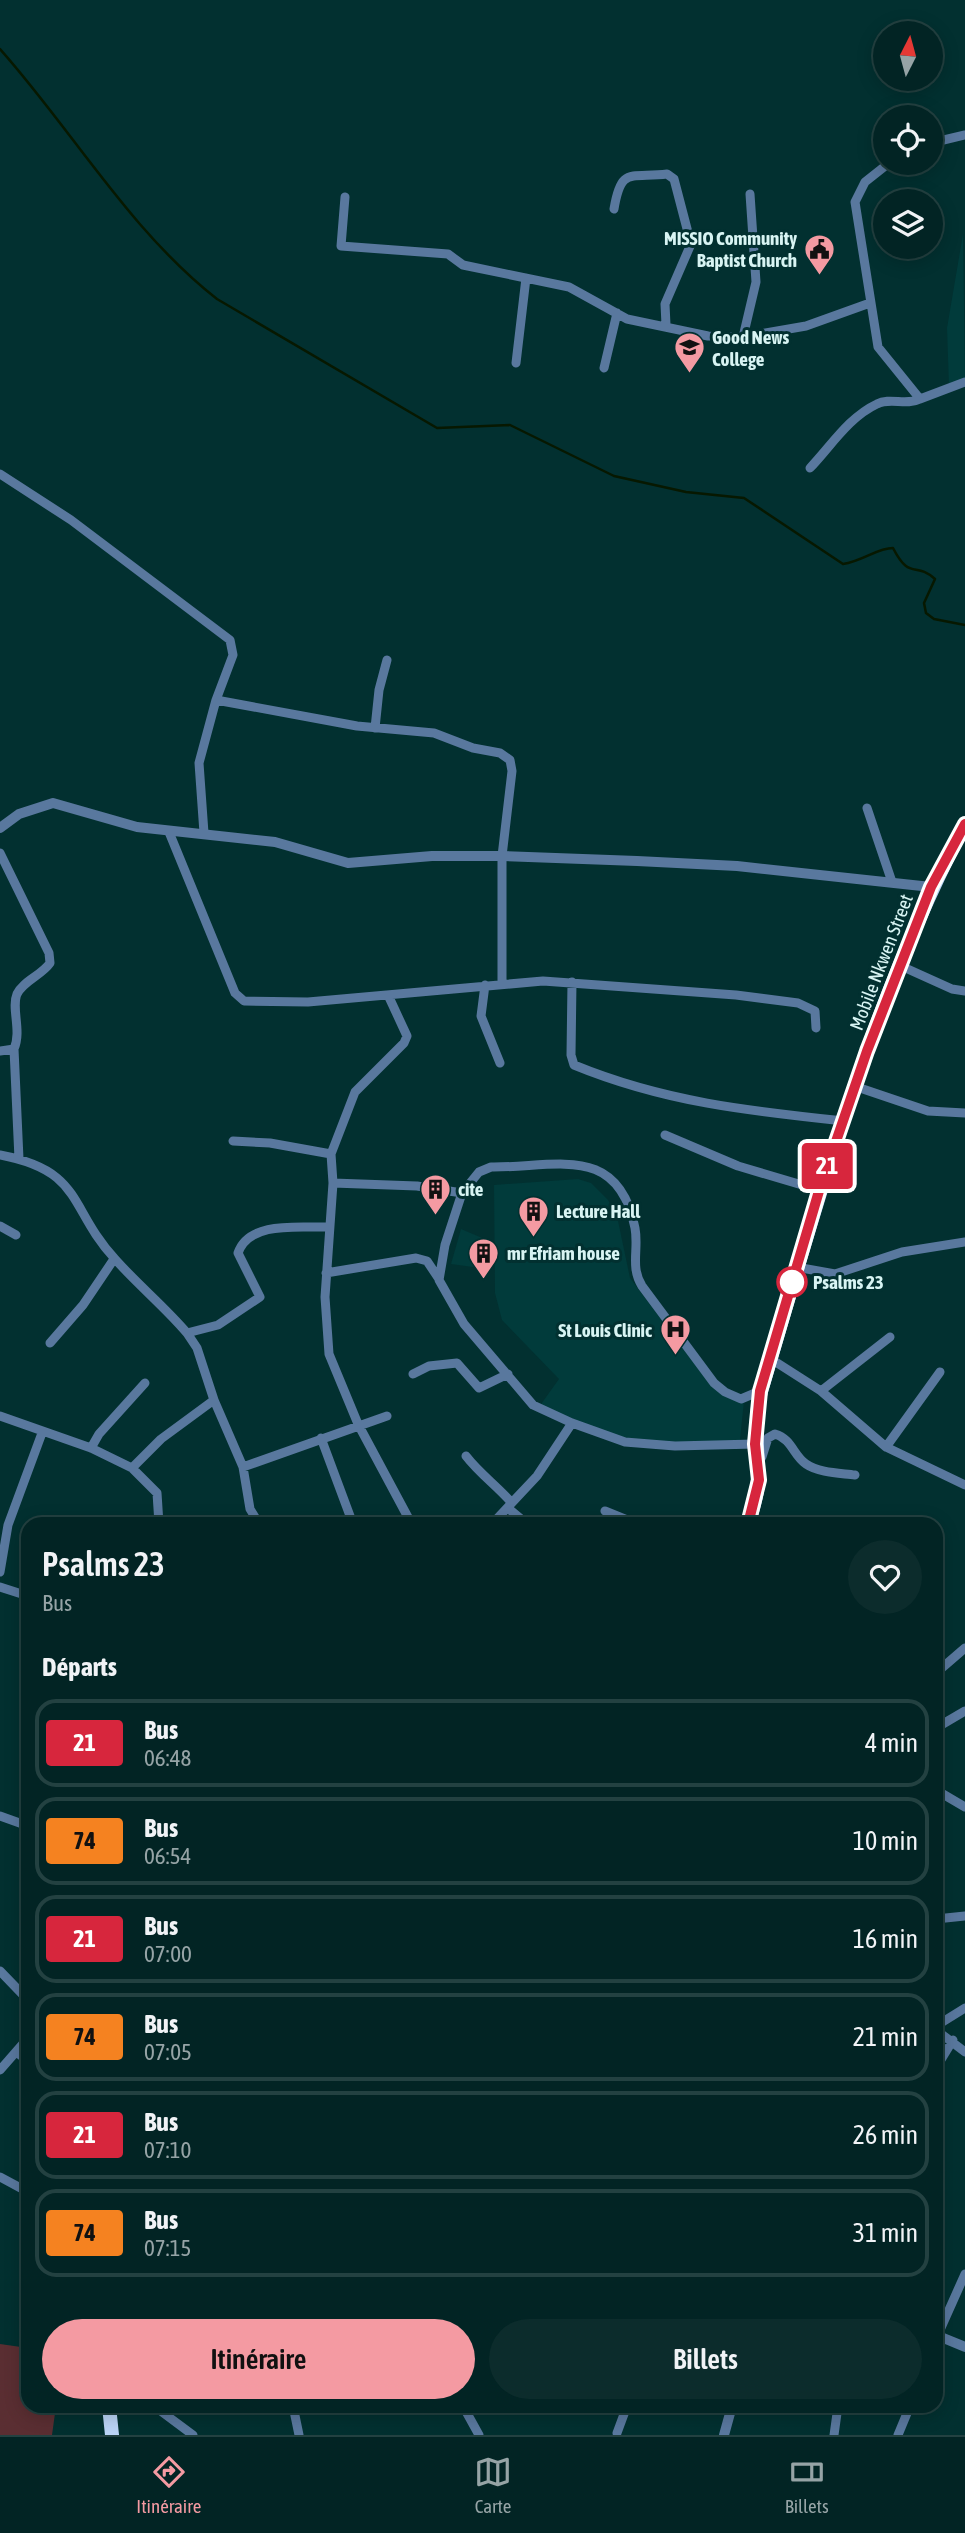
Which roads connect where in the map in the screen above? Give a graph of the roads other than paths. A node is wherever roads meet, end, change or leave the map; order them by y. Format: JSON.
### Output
{"nodes":[{"id":1,"x":965,"y":135,"type":"edge"},
{"id":2,"x":943,"y":140,"type":"edge"},
{"id":3,"x":873,"y":175,"type":"edge"},
{"id":4,"x":750,"y":194,"type":"dead end"},
{"id":5,"x":345,"y":197,"type":"dead end"},
{"id":6,"x":614,"y":209,"type":"dead end"},
{"id":7,"x":526,"y":278,"type":"junction"},
{"id":8,"x":870,"y":303,"type":"junction"},
{"id":9,"x":617,"y":313,"type":"junction"},
{"id":10,"x":666,"y":325,"type":"junction"},
{"id":11,"x":743,"y":337,"type":"junction"},
{"id":12,"x":516,"y":363,"type":"dead end"},
{"id":13,"x":604,"y":368,"type":"dead end"},
{"id":14,"x":965,"y":382,"type":"edge"},
{"id":15,"x":920,"y":399,"type":"junction"},
{"id":16,"x":810,"y":468,"type":"dead end"},
{"id":17,"x":0,"y":474,"type":"edge"},
{"id":18,"x":387,"y":660,"type":"dead end"},
{"id":19,"x":216,"y":700,"type":"junction"},
{"id":20,"x":375,"y":728,"type":"junction"},
{"id":21,"x":867,"y":808,"type":"dead end"},
{"id":22,"x":965,"y":824,"type":"edge"},
{"id":23,"x":0,"y":828,"type":"edge"},
{"id":24,"x":169,"y":832,"type":"junction"},
{"id":25,"x":204,"y":833,"type":"junction"},
{"id":26,"x":0,"y":853,"type":"edge"},
{"id":27,"x":502,"y":856,"type":"junction"},
{"id":28,"x":892,"y":882,"type":"junction"},
{"id":29,"x":931,"y":887,"type":"junction"},
{"id":30,"x":901,"y":966,"type":"junction"},
{"id":31,"x":572,"y":982,"type":"junction"},
{"id":32,"x":502,"y":984,"type":"junction"},
{"id":33,"x":485,"y":985,"type":"junction"},
{"id":34,"x":965,"y":991,"type":"edge"},
{"id":35,"x":388,"y":995,"type":"junction"},
{"id":36,"x":816,"y":1028,"type":"dead end"},
{"id":37,"x":14,"y":1049,"type":"junction"},
{"id":38,"x":0,"y":1051,"type":"edge"},
{"id":39,"x":500,"y":1063,"type":"dead end"},
{"id":40,"x":857,"y":1087,"type":"junction"},
{"id":41,"x":965,"y":1114,"type":"edge"},
{"id":42,"x":844,"y":1121,"type":"junction"},
{"id":43,"x":666,"y":1135,"type":"dead end"},
{"id":44,"x":233,"y":1141,"type":"dead end"},
{"id":45,"x":331,"y":1154,"type":"junction"},
{"id":46,"x":0,"y":1155,"type":"edge"},
{"id":47,"x":19,"y":1158,"type":"junction"},
{"id":48,"x":333,"y":1183,"type":"junction"},
{"id":49,"x":819,"y":1191,"type":"junction"},
{"id":50,"x":462,"y":1193,"type":"junction"},
{"id":51,"x":0,"y":1226,"type":"edge"},
{"id":52,"x":328,"y":1227,"type":"junction"},
{"id":53,"x":16,"y":1235,"type":"dead end"},
{"id":54,"x":965,"y":1242,"type":"edge"},
{"id":55,"x":114,"y":1259,"type":"junction"},
{"id":56,"x":796,"y":1267,"type":"junction"},
{"id":57,"x":326,"y":1273,"type":"junction"},
{"id":58,"x":439,"y":1280,"type":"junction"},
{"id":59,"x":187,"y":1333,"type":"junction"},
{"id":60,"x":890,"y":1337,"type":"dead end"},
{"id":61,"x":50,"y":1343,"type":"dead end"},
{"id":62,"x":771,"y":1359,"type":"junction"},
{"id":63,"x":940,"y":1372,"type":"dead end"},
{"id":64,"x":414,"y":1374,"type":"dead end"},
{"id":65,"x":508,"y":1374,"type":"junction"},
{"id":66,"x":145,"y":1383,"type":"dead end"},
{"id":67,"x":760,"y":1391,"type":"junction"},
{"id":68,"x":821,"y":1391,"type":"junction"},
{"id":69,"x":214,"y":1400,"type":"junction"},
{"id":70,"x":0,"y":1416,"type":"edge"},
{"id":71,"x":387,"y":1416,"type":"dead end"},
{"id":72,"x":572,"y":1423,"type":"junction"},
{"id":73,"x":358,"y":1424,"type":"junction"},
{"id":74,"x":42,"y":1433,"type":"junction"},
{"id":75,"x":321,"y":1438,"type":"junction"},
{"id":76,"x":755,"y":1444,"type":"junction"},
{"id":77,"x":886,"y":1447,"type":"junction"},
{"id":78,"x":91,"y":1448,"type":"junction"},
{"id":79,"x":466,"y":1456,"type":"dead end"},
{"id":80,"x":243,"y":1467,"type":"junction"},
{"id":81,"x":132,"y":1468,"type":"junction"},
{"id":82,"x":855,"y":1475,"type":"dead end"},
{"id":83,"x":759,"y":1480,"type":"junction"},
{"id":84,"x":965,"y":1485,"type":"edge"},
{"id":85,"x":510,"y":1506,"type":"junction"},
{"id":86,"x":605,"y":1511,"type":"dead end"},
{"id":87,"x":159,"y":1517,"type":"edge"},
{"id":88,"x":254,"y":1517,"type":"edge"},
{"id":89,"x":350,"y":1517,"type":"edge"},
{"id":90,"x":409,"y":1517,"type":"edge"},
{"id":91,"x":499,"y":1517,"type":"edge"},
{"id":92,"x":520,"y":1517,"type":"edge"},
{"id":93,"x":620,"y":1517,"type":"edge"},
{"id":94,"x":750,"y":1517,"type":"edge"},
{"id":95,"x":0,"y":1572,"type":"edge"},
{"id":96,"x":0,"y":1587,"type":"edge"},
{"id":97,"x":21,"y":1594,"type":"edge"},
{"id":98,"x":965,"y":1648,"type":"edge"},
{"id":99,"x":943,"y":1667,"type":"edge"},
{"id":100,"x":965,"y":1711,"type":"edge"},
{"id":101,"x":943,"y":1724,"type":"edge"},
{"id":102,"x":943,"y":1794,"type":"edge"},
{"id":103,"x":965,"y":1807,"type":"edge"},
{"id":104,"x":0,"y":1815,"type":"edge"},
{"id":105,"x":21,"y":1823,"type":"edge"},
{"id":106,"x":965,"y":1916,"type":"edge"},
{"id":107,"x":943,"y":1918,"type":"edge"},
{"id":108,"x":0,"y":1971,"type":"edge"},
{"id":109,"x":21,"y":1993,"type":"edge"},
{"id":110,"x":965,"y":2008,"type":"edge"},
{"id":111,"x":943,"y":2023,"type":"edge"},
{"id":112,"x":943,"y":2033,"type":"edge"},
{"id":113,"x":953,"y":2040,"type":"junction"},
{"id":114,"x":21,"y":2046,"type":"edge"},
{"id":115,"x":16,"y":2052,"type":"junction"},
{"id":116,"x":965,"y":2052,"type":"edge"},
{"id":117,"x":21,"y":2056,"type":"edge"},
{"id":118,"x":943,"y":2056,"type":"edge"},
{"id":119,"x":0,"y":2070,"type":"edge"},
{"id":120,"x":0,"y":2177,"type":"edge"},
{"id":121,"x":21,"y":2188,"type":"edge"},
{"id":122,"x":965,"y":2274,"type":"edge"},
{"id":123,"x":943,"y":2324,"type":"edge"},
{"id":124,"x":943,"y":2339,"type":"edge"},
{"id":125,"x":965,"y":2347,"type":"edge"},
{"id":126,"x":110,"y":2413,"type":"edge"},
{"id":127,"x":163,"y":2413,"type":"edge"},
{"id":128,"x":294,"y":2413,"type":"edge"},
{"id":129,"x":467,"y":2413,"type":"edge"},
{"id":130,"x":624,"y":2413,"type":"edge"},
{"id":131,"x":731,"y":2413,"type":"edge"},
{"id":132,"x":837,"y":2413,"type":"edge"},
{"id":133,"x":907,"y":2413,"type":"edge"},
{"id":134,"x":617,"y":2433,"type":"dead end"},
{"id":135,"x":112,"y":2435,"type":"edge"},
{"id":136,"x":193,"y":2435,"type":"edge"},
{"id":137,"x":299,"y":2435,"type":"edge"},
{"id":138,"x":480,"y":2435,"type":"edge"},
{"id":139,"x":724,"y":2435,"type":"edge"},
{"id":140,"x":834,"y":2435,"type":"edge"},
{"id":141,"x":898,"y":2435,"type":"edge"}],
"edges":[{"from":1,"to":2,"type":"street"},
{"from":3,"to":8,"type":"street"},
{"from":4,"to":11,"type":"street"},
{"from":5,"to":7,"type":"street"},
{"from":6,"to":10,"type":"street"},
{"from":7,"to":9,"type":"street"},
{"from":7,"to":12,"type":"street"},
{"from":8,"to":11,"type":"street"},
{"from":8,"to":15,"type":"street"},
{"from":9,"to":10,"type":"street"},
{"from":9,"to":13,"type":"street"},
{"from":10,"to":11,"type":"street"},
{"from":14,"to":15,"type":"street"},
{"from":15,"to":16,"type":"street"},
{"from":17,"to":19,"type":"street"},
{"from":18,"to":20,"type":"street"},
{"from":19,"to":20,"type":"street"},
{"from":19,"to":25,"type":"street"},
{"from":20,"to":27,"type":"street"},
{"from":21,"to":28,"type":"street"},
{"from":22,"to":29,"type":"highway","name":"Mobile Nkwen Street"},
{"from":23,"to":24,"type":"street"},
{"from":24,"to":25,"type":"street"},
{"from":24,"to":35,"type":"street"},
{"from":25,"to":27,"type":"street"},
{"from":26,"to":37,"type":"street"},
{"from":27,"to":28,"type":"street"},
{"from":27,"to":32,"type":"street"},
{"from":28,"to":29,"type":"street"},
{"from":29,"to":30,"type":"highway","name":"Mobile Nkwen Street"},
{"from":30,"to":34,"type":"street"},
{"from":30,"to":40,"type":"highway","name":"Mobile Nkwen Street"},
{"from":31,"to":32,"type":"street"},
{"from":31,"to":36,"type":"street"},
{"from":31,"to":42,"type":"street"},
{"from":32,"to":33,"type":"street"},
{"from":33,"to":35,"type":"street"},
{"from":33,"to":39,"type":"street"},
{"from":35,"to":45,"type":"street"},
{"from":37,"to":38,"type":"street"},
{"from":37,"to":47,"type":"street"},
{"from":40,"to":41,"type":"street"},
{"from":40,"to":42,"type":"highway","name":"Mobile Nkwen Street"},
{"from":42,"to":49,"type":"highway","name":"Mobile Nkwen Street"},
{"from":43,"to":49,"type":"street"},
{"from":44,"to":45,"type":"street"},
{"from":45,"to":48,"type":"street"},
{"from":46,"to":47,"type":"street"},
{"from":47,"to":55,"type":"street"},
{"from":48,"to":50,"type":"street"},
{"from":48,"to":52,"type":"street"},
{"from":49,"to":56,"type":"highway","name":"Mobile Nkwen Street"},
{"from":50,"to":58,"type":"street"},
{"from":50,"to":67,"type":"street"},
{"from":51,"to":53,"type":"street"},
{"from":52,"to":57,"type":"street"},
{"from":52,"to":59,"type":"street"},
{"from":54,"to":56,"type":"street"},
{"from":55,"to":59,"type":"street"},
{"from":55,"to":61,"type":"street"},
{"from":56,"to":62,"type":"highway","name":"Mobile Nkwen Street"},
{"from":57,"to":58,"type":"street"},
{"from":57,"to":73,"type":"street"},
{"from":58,"to":65,"type":"street"},
{"from":59,"to":69,"type":"street"},
{"from":60,"to":68,"type":"street"},
{"from":62,"to":67,"type":"highway","name":"Mobile Nkwen Street"},
{"from":62,"to":68,"type":"street"},
{"from":63,"to":77,"type":"street"},
{"from":64,"to":65,"type":"street"},
{"from":65,"to":72,"type":"street"},
{"from":66,"to":78,"type":"street"},
{"from":67,"to":76,"type":"highway","name":"Mobile Nkwen Street"},
{"from":68,"to":77,"type":"street"},
{"from":69,"to":80,"type":"street"},
{"from":69,"to":81,"type":"street"},
{"from":70,"to":74,"type":"street"},
{"from":71,"to":73,"type":"street"},
{"from":72,"to":76,"type":"street"},
{"from":72,"to":85,"type":"street"},
{"from":73,"to":75,"type":"street"},
{"from":73,"to":90,"type":"street"},
{"from":74,"to":78,"type":"street"},
{"from":74,"to":95,"type":"street"},
{"from":75,"to":80,"type":"street"},
{"from":75,"to":89,"type":"street"},
{"from":76,"to":83,"type":"highway","name":"Mobile Nkwen Street"},
{"from":77,"to":84,"type":"street"},
{"from":78,"to":81,"type":"street"},
{"from":79,"to":85,"type":"street"},
{"from":80,"to":88,"type":"street"},
{"from":81,"to":87,"type":"street"},
{"from":82,"to":83,"type":"street"},
{"from":83,"to":94,"type":"highway","name":"Mobile Nkwen Street"},
{"from":85,"to":91,"type":"street"},
{"from":85,"to":92,"type":"street"},
{"from":86,"to":93,"type":"street"},
{"from":96,"to":97,"type":"street"},
{"from":98,"to":99,"type":"street"},
{"from":100,"to":101,"type":"street"},
{"from":102,"to":103,"type":"street"},
{"from":104,"to":105,"type":"street"},
{"from":106,"to":107,"type":"street"},
{"from":108,"to":109,"type":"street"},
{"from":110,"to":111,"type":"street"},
{"from":112,"to":113,"type":"street"},
{"from":113,"to":116,"type":"street"},
{"from":113,"to":118,"type":"street"},
{"from":114,"to":115,"type":"street"},
{"from":115,"to":117,"type":"street"},
{"from":115,"to":119,"type":"street"},
{"from":120,"to":121,"type":"street"},
{"from":122,"to":123,"type":"street"},
{"from":124,"to":125,"type":"street"},
{"from":126,"to":135,"type":"highway"},
{"from":127,"to":136,"type":"street"},
{"from":128,"to":137,"type":"street"},
{"from":129,"to":138,"type":"street"},
{"from":130,"to":134,"type":"street"},
{"from":131,"to":139,"type":"street"},
{"from":132,"to":140,"type":"street"},
{"from":133,"to":141,"type":"street"}]}
